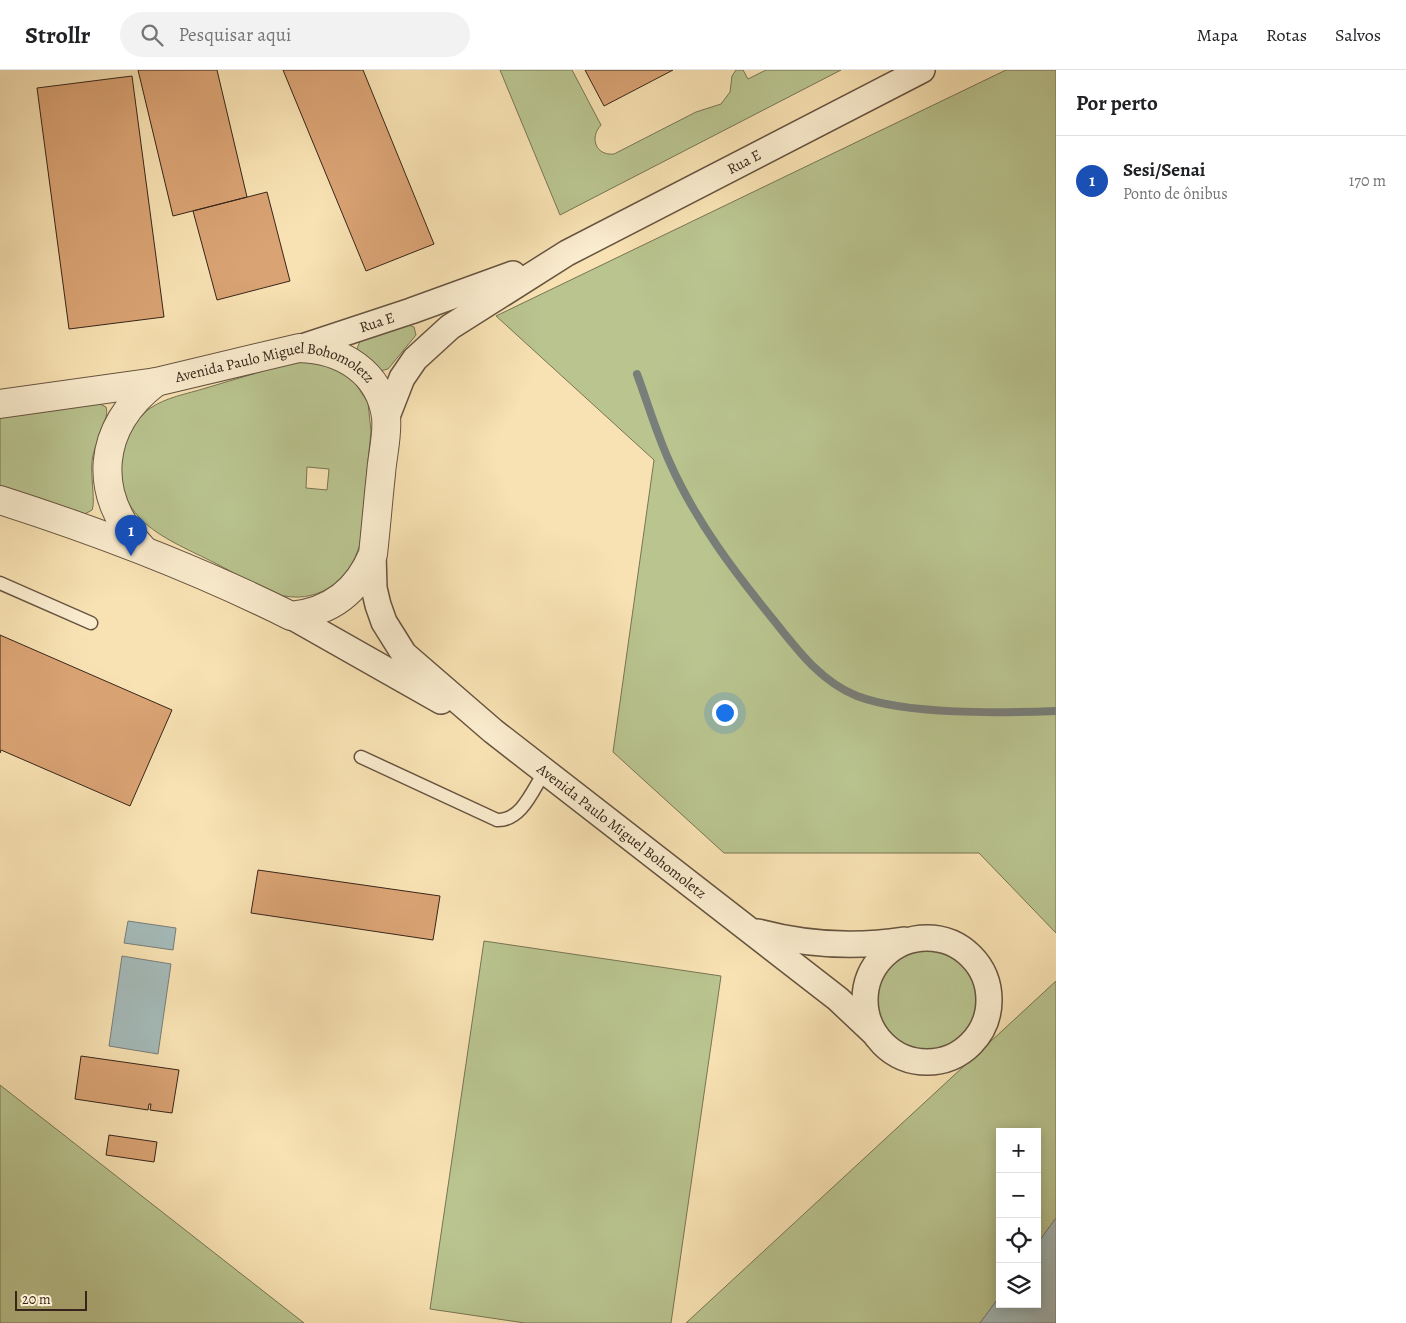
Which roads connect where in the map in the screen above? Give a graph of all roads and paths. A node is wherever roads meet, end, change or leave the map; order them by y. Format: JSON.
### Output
{"nodes":[{"id":1,"x":922,"y":70,"type":"edge"},
{"id":2,"x":567,"y":253,"type":"junction"},
{"id":3,"x":300,"y":348,"type":"junction"},
{"id":4,"x":156,"y":382,"type":"junction"},
{"id":5,"x":0,"y":404,"type":"edge"},
{"id":6,"x":386,"y":419,"type":"junction"},
{"id":7,"x":0,"y":500,"type":"edge"},
{"id":8,"x":142,"y":549,"type":"junction"},
{"id":9,"x":373,"y":554,"type":"junction"},
{"id":10,"x":0,"y":583,"type":"edge"},
{"id":11,"x":291,"y":616,"type":"junction"},
{"id":12,"x":91,"y":623,"type":"dead end"},
{"id":13,"x":493,"y":731,"type":"junction"},
{"id":14,"x":362,"y":757,"type":"dead end"},
{"id":15,"x":545,"y":771,"type":"junction"},
{"id":16,"x":749,"y":930,"type":"junction"},
{"id":17,"x":912,"y":939,"type":"junction"},
{"id":18,"x":873,"y":1032,"type":"junction"}],
"edges":[{"from":1,"to":2,"type":"street","name":"Rua E"},
{"from":2,"to":3,"type":"street","name":"Rua E"},
{"from":2,"to":6,"type":"street","name":"Rua E"},
{"from":3,"to":4,"type":"street","name":"Avenida Paulo Miguel Bohomoletz"},
{"from":3,"to":6,"type":"street","name":"Avenida Paulo Miguel Bohomoletz"},
{"from":4,"to":5,"type":"street","name":"Avenida Paulo Miguel Bohomoletz"},
{"from":4,"to":8,"type":"street"},
{"from":6,"to":9,"type":"street","name":"Avenida Paulo Miguel Bohomoletz"},
{"from":7,"to":8,"type":"street","name":"Avenida Paulo Miguel Bohomoletz"},
{"from":8,"to":11,"type":"street","name":"Avenida Paulo Miguel Bohomoletz"},
{"from":9,"to":11,"type":"street","name":"Avenida Paulo Miguel Bohomoletz"},
{"from":9,"to":13,"type":"street","name":"Avenida Paulo Miguel Bohomoletz"},
{"from":10,"to":12,"type":"lane"},
{"from":11,"to":13,"type":"street","name":"Avenida Paulo Miguel Bohomoletz"},
{"from":13,"to":15,"type":"street","name":"Avenida Paulo Miguel Bohomoletz"},
{"from":14,"to":15,"type":"lane"},
{"from":15,"to":16,"type":"street","name":"Avenida Paulo Miguel Bohomoletz"},
{"from":16,"to":17,"type":"street","name":"Avenida Paulo Miguel Bohomoletz"},
{"from":16,"to":18,"type":"street","name":"Avenida Paulo Miguel Bohomoletz"},
{"from":17,"to":18,"type":"street"},
{"from":17,"to":18,"type":"street"}]}
